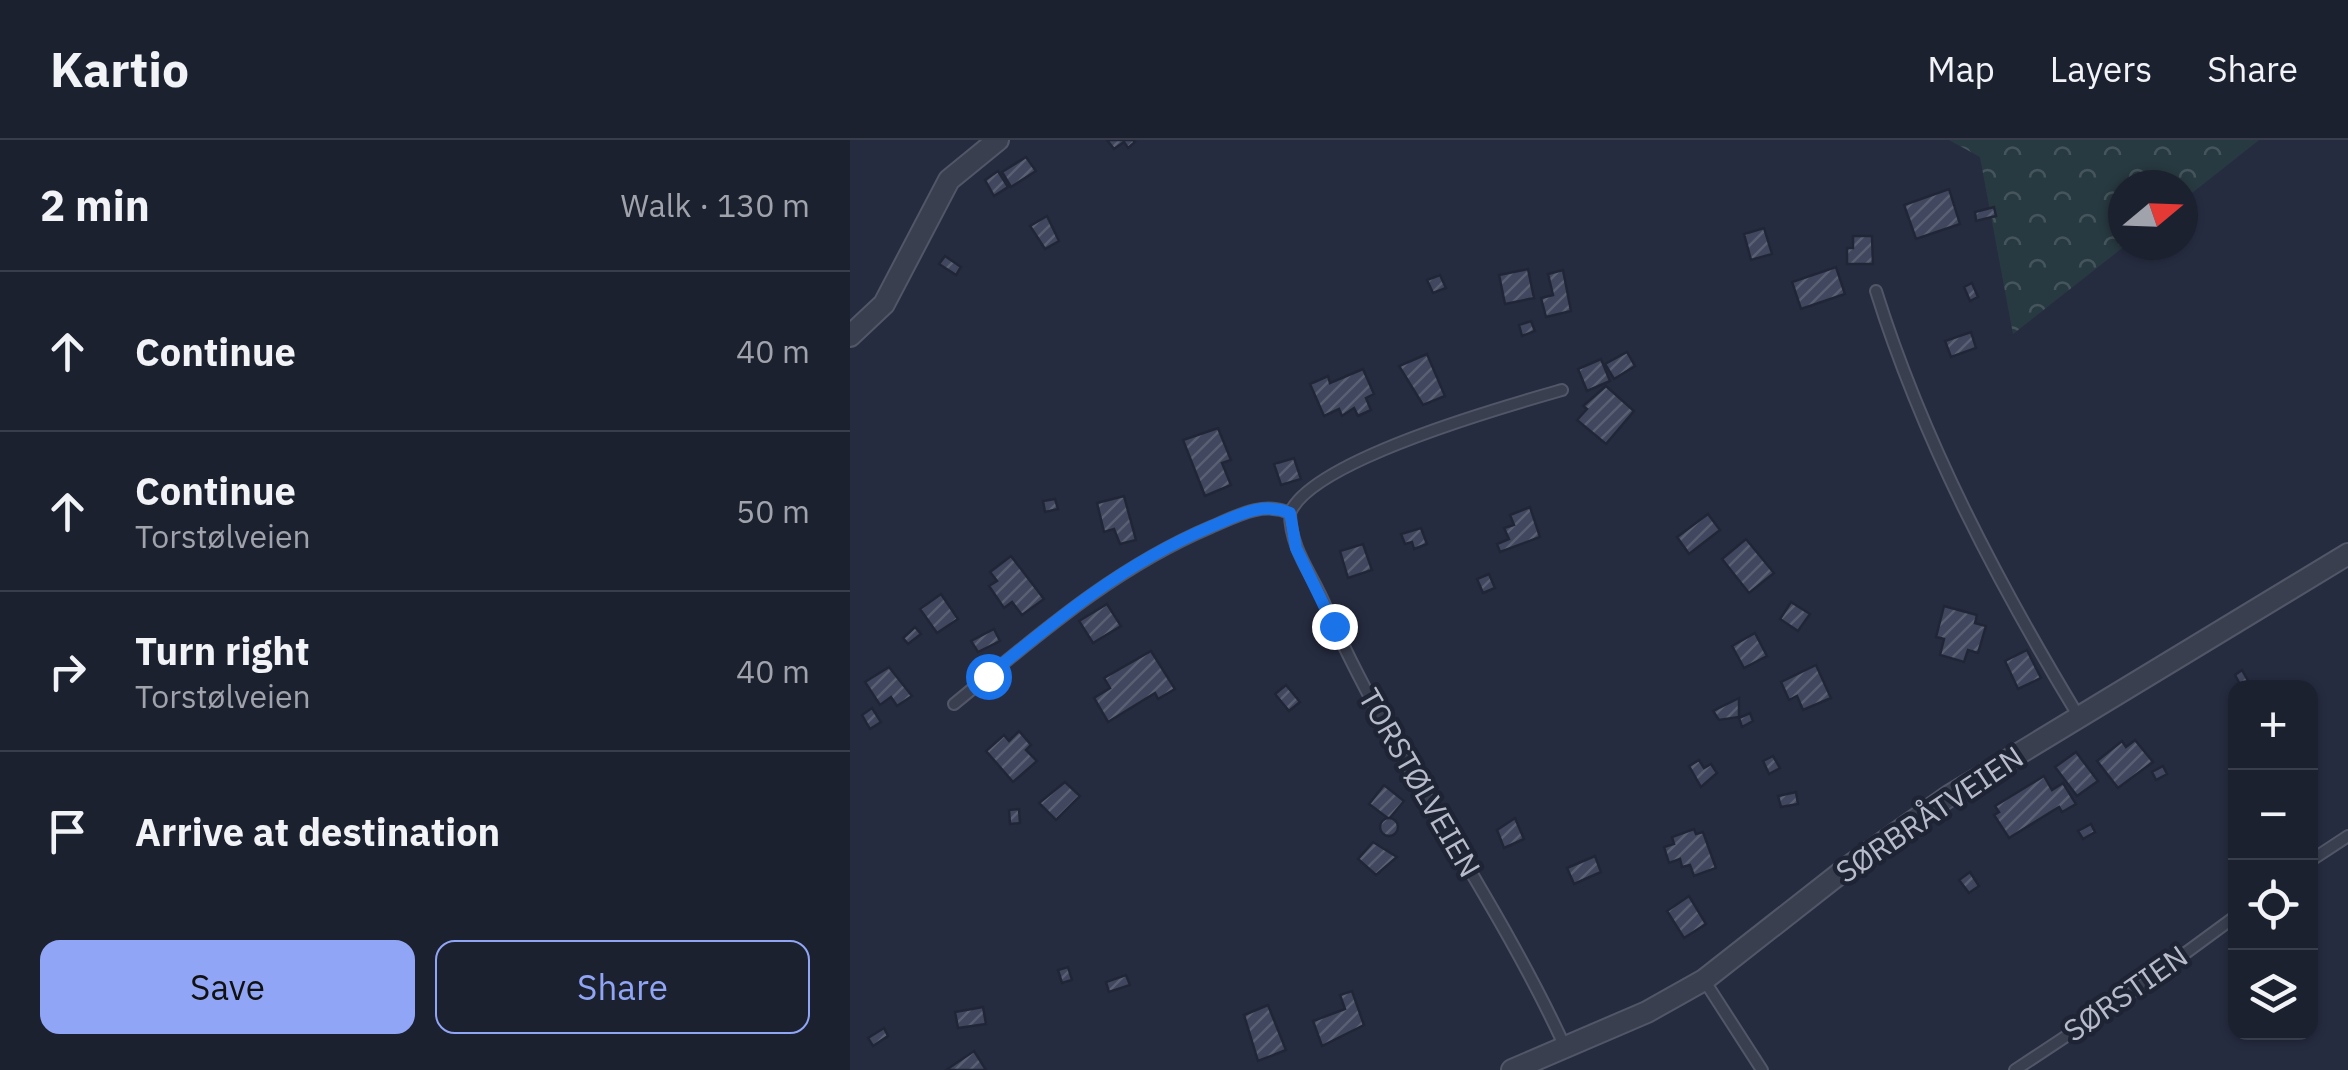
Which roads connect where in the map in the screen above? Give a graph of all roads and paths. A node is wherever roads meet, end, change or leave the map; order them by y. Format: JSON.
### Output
{"nodes":[{"id":1,"x":998,"y":140,"type":"edge"},
{"id":2,"x":1876,"y":291,"type":"dead end"},
{"id":3,"x":850,"y":336,"type":"edge"},
{"id":4,"x":1562,"y":390,"type":"dead end"},
{"id":5,"x":1290,"y":513,"type":"junction"},
{"id":6,"x":2348,"y":554,"type":"edge"},
{"id":7,"x":954,"y":704,"type":"dead end"},
{"id":8,"x":2079,"y":716,"type":"junction"},
{"id":9,"x":2348,"y":836,"type":"edge"},
{"id":10,"x":2312,"y":860,"type":"edge"},
{"id":11,"x":2228,"y":922,"type":"edge"},
{"id":12,"x":1704,"y":980,"type":"junction"},
{"id":13,"x":1564,"y":1047,"type":"junction"},
{"id":14,"x":1512,"y":1070,"type":"edge"},
{"id":15,"x":1762,"y":1070,"type":"edge"},
{"id":16,"x":2015,"y":1070,"type":"edge"}],
"edges":[{"from":1,"to":3,"type":"street"},
{"from":2,"to":8,"type":"lane"},
{"from":4,"to":5,"type":"lane"},
{"from":5,"to":7,"type":"lane"},
{"from":5,"to":13,"type":"lane","name":"TORSTØLVEIEN"},
{"from":6,"to":8,"type":"street","name":"SØRBRÅTVEIEN"},
{"from":8,"to":12,"type":"street","name":"SØRBRÅTVEIEN"},
{"from":9,"to":10,"type":"lane"},
{"from":11,"to":16,"type":"lane","name":"SØRSTIEN"},
{"from":12,"to":13,"type":"street","name":"SØRBRÅTVEIEN"},
{"from":12,"to":15,"type":"lane"},
{"from":13,"to":14,"type":"street","name":"SØRBRÅTVEIEN"}]}
